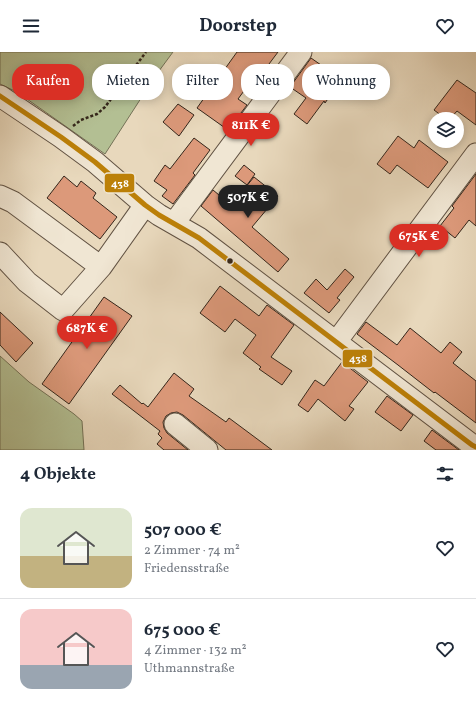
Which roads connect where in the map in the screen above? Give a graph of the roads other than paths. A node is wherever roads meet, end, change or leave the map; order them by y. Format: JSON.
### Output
{"nodes":[{"id":1,"x":301,"y":52,"type":"edge"},
{"id":2,"x":0,"y":96,"type":"edge"},
{"id":3,"x":476,"y":154,"type":"edge"},
{"id":4,"x":0,"y":196,"type":"edge"},
{"id":5,"x":145,"y":205,"type":"junction"},
{"id":6,"x":174,"y":223,"type":"junction"},
{"id":7,"x":0,"y":253,"type":"edge"},
{"id":8,"x":101,"y":267,"type":"junction"},
{"id":9,"x":336,"y":342,"type":"junction"},
{"id":10,"x":175,"y":424,"type":"dead end"},
{"id":11,"x":476,"y":447,"type":"edge"},
{"id":12,"x":207,"y":450,"type":"edge"}],
"edges":[{"from":1,"to":6,"type":"street"},
{"from":2,"to":5,"type":"street"},
{"from":3,"to":9,"type":"street"},
{"from":4,"to":8,"type":"street"},
{"from":5,"to":6,"type":"street"},
{"from":5,"to":8,"type":"street"},
{"from":6,"to":9,"type":"street"},
{"from":7,"to":8,"type":"street"},
{"from":9,"to":11,"type":"street"},
{"from":10,"to":12,"type":"street"}]}
